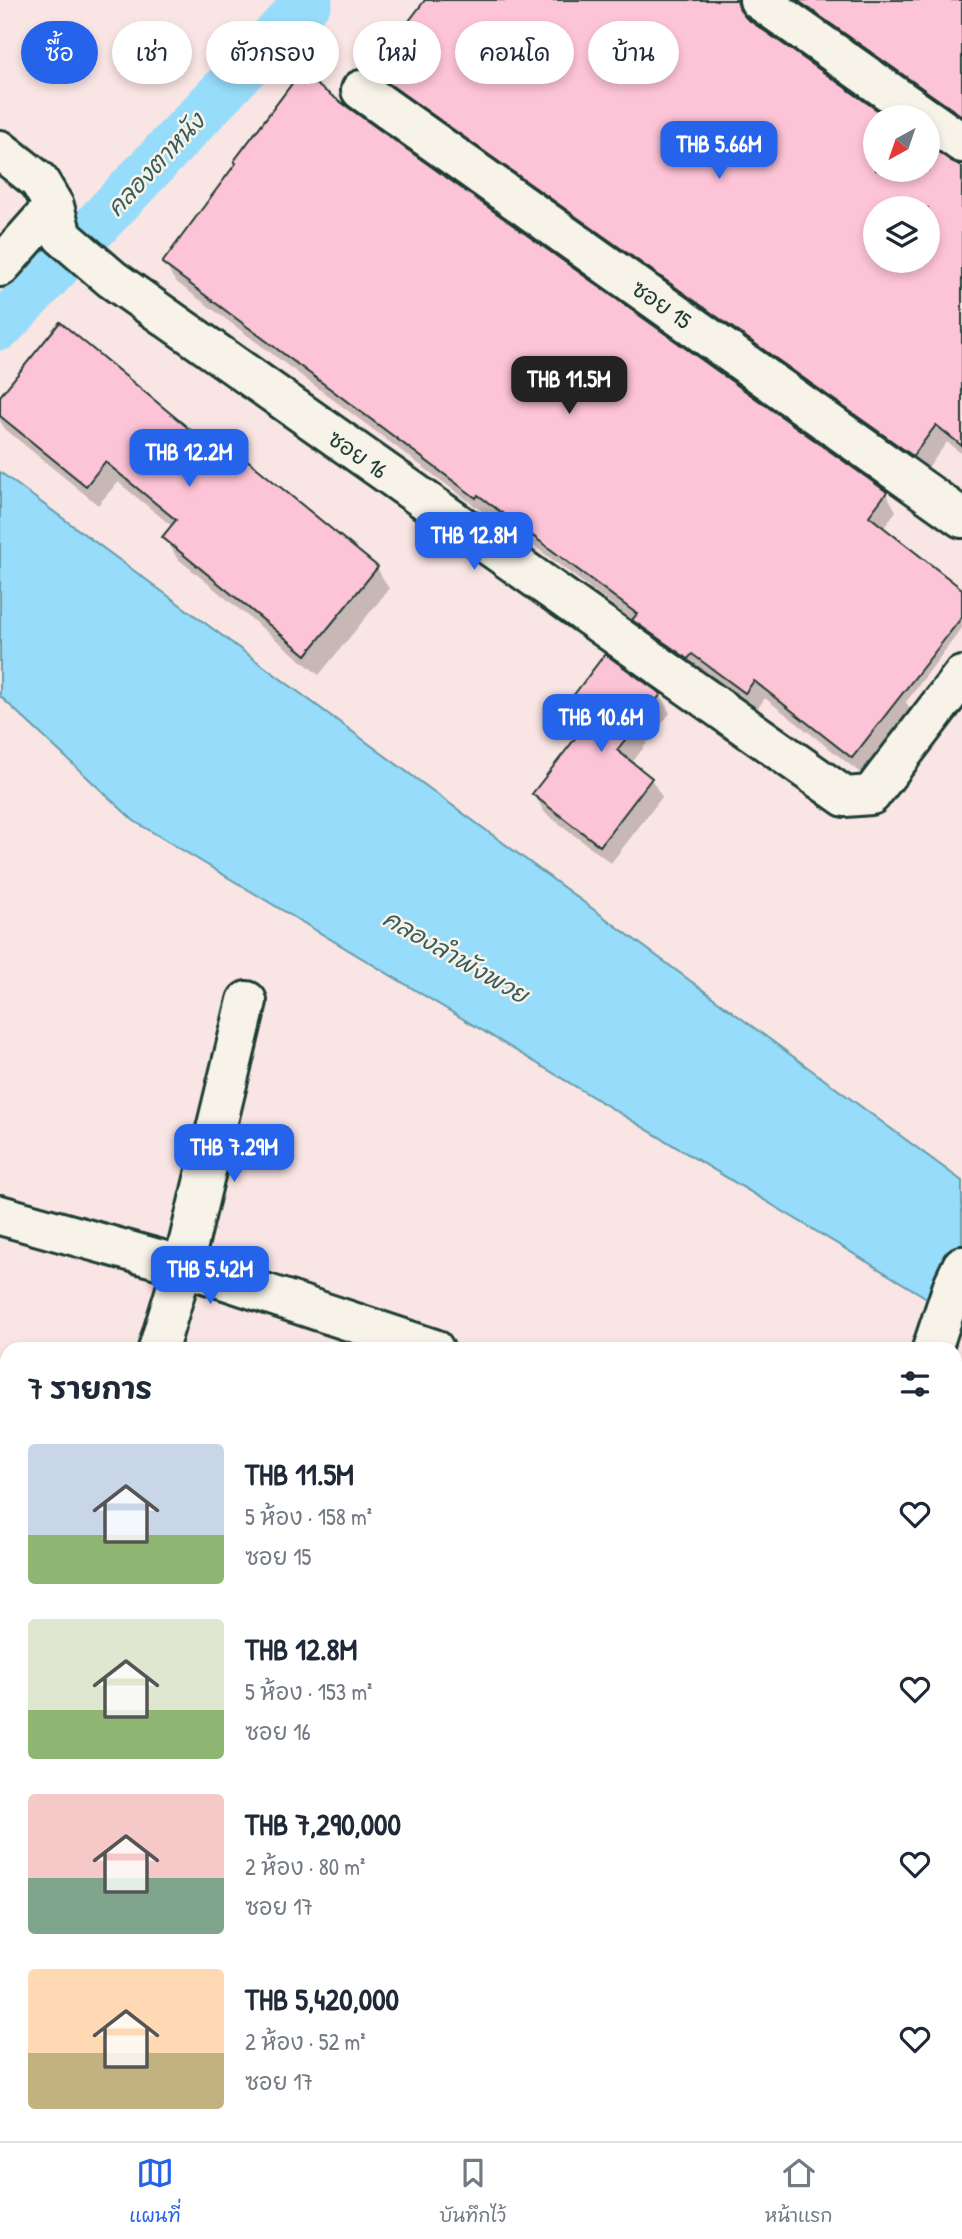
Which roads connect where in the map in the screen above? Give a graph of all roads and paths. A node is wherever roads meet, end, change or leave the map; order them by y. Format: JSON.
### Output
{"nodes":[{"id":1,"x":759,"y":0,"type":"edge"},
{"id":2,"x":361,"y":90,"type":"dead end"},
{"id":3,"x":908,"y":105,"type":"edge"},
{"id":4,"x":940,"y":128,"type":"edge"},
{"id":5,"x":962,"y":144,"type":"edge"},
{"id":6,"x":0,"y":150,"type":"edge"},
{"id":7,"x":58,"y":221,"type":"junction"},
{"id":8,"x":0,"y":267,"type":"edge"},
{"id":9,"x":962,"y":518,"type":"edge"},
{"id":10,"x":962,"y":676,"type":"edge"},
{"id":11,"x":247,"y":1001,"type":"dead end"},
{"id":12,"x":0,"y":1215,"type":"edge"},
{"id":13,"x":183,"y":1266,"type":"junction"},
{"id":14,"x":962,"y":1266,"type":"edge"},
{"id":15,"x":160,"y":1342,"type":"edge"},
{"id":16,"x":413,"y":1342,"type":"edge"},
{"id":17,"x":934,"y":1342,"type":"edge"}],
"edges":[{"from":1,"to":3,"type":"street"},
{"from":2,"to":9,"type":"street","name":"ซอย 15"},
{"from":4,"to":5,"type":"street"},
{"from":6,"to":7,"type":"street","name":"ซอย 16"},
{"from":7,"to":8,"type":"street"},
{"from":7,"to":10,"type":"street","name":"ซอย 16"},
{"from":11,"to":13,"type":"street"},
{"from":12,"to":13,"type":"street"},
{"from":13,"to":15,"type":"street"},
{"from":13,"to":16,"type":"street"},
{"from":14,"to":17,"type":"street"}]}
